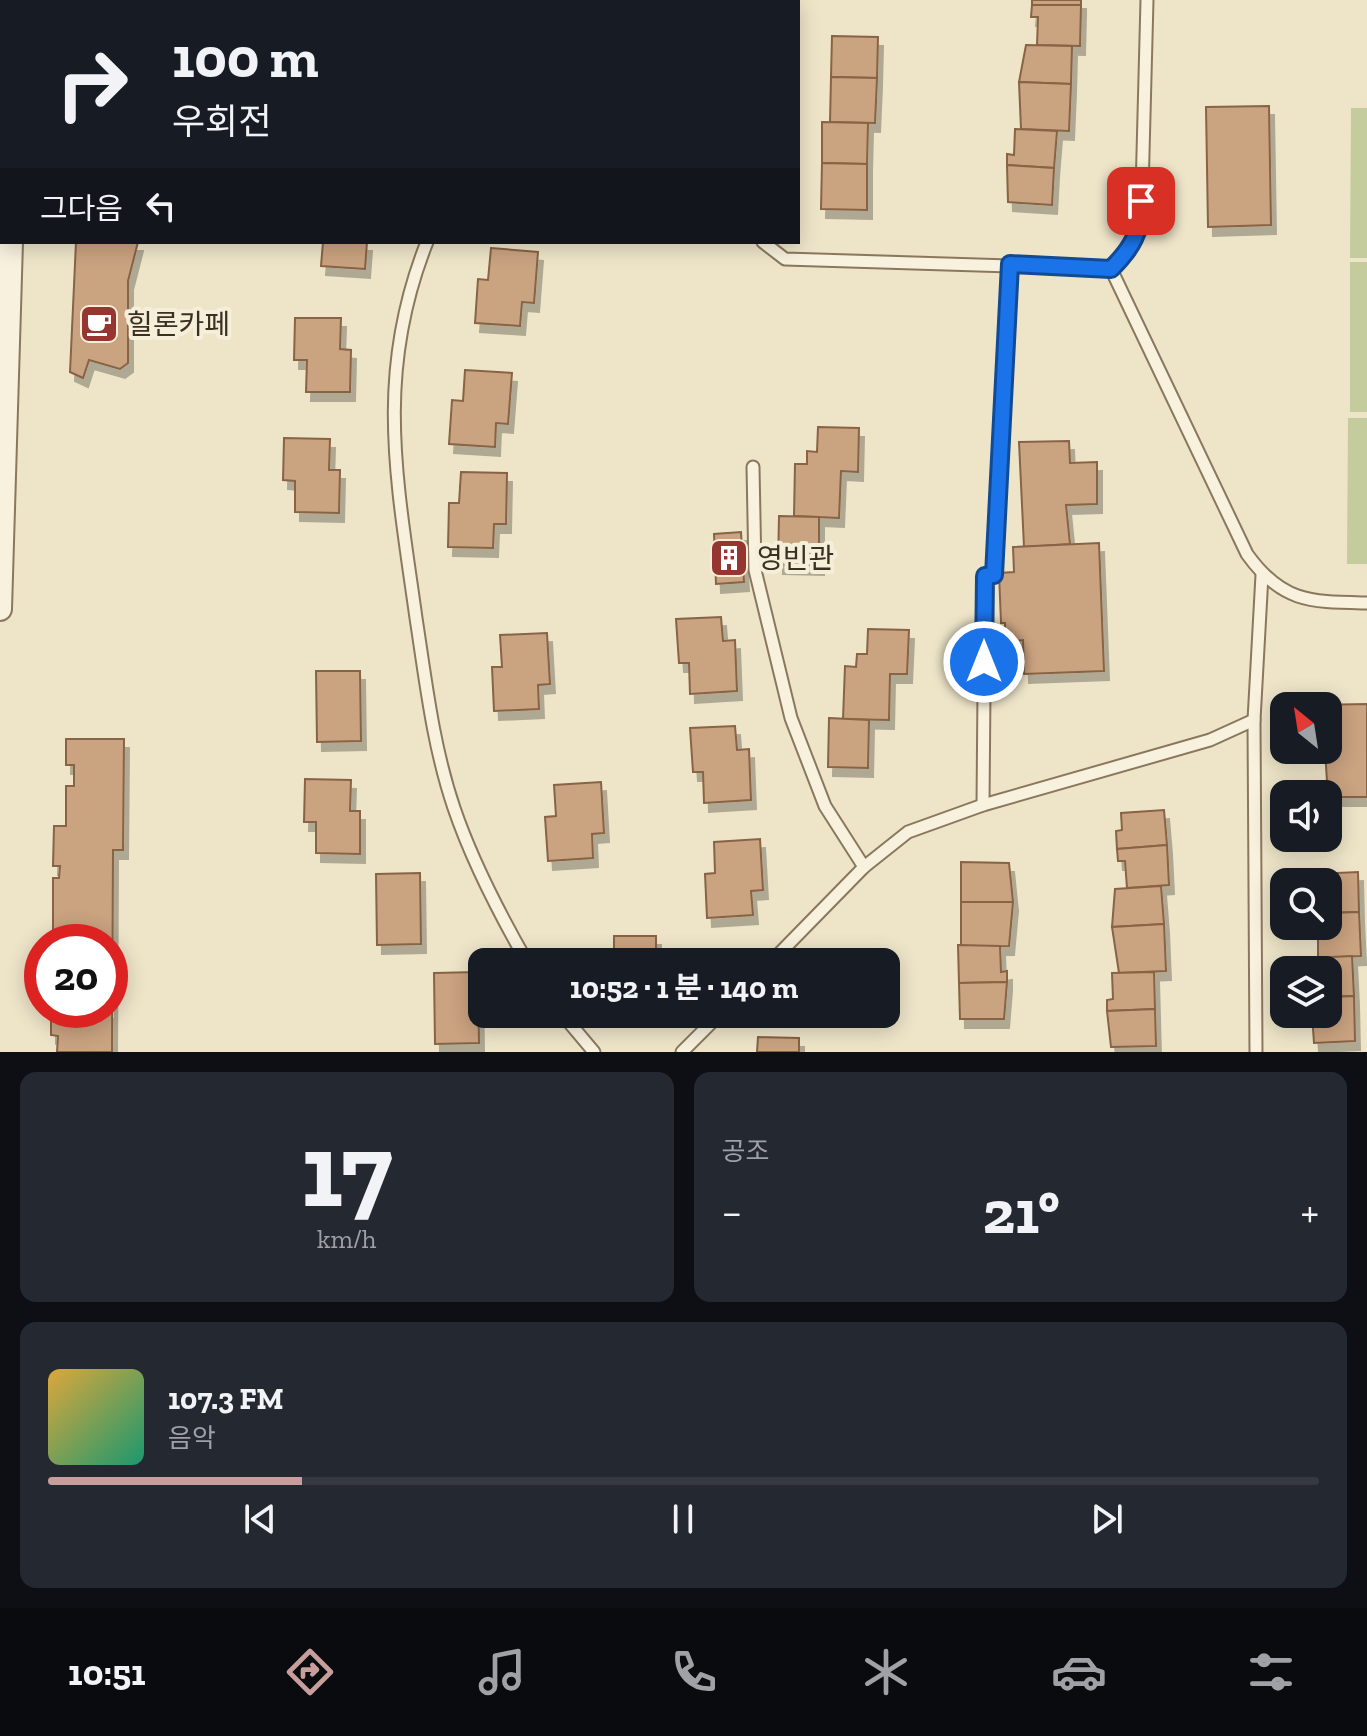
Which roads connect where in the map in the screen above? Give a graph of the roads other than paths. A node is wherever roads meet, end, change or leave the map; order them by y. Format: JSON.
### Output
{"nodes":[{"id":1,"x":1147,"y":0,"type":"edge"},
{"id":2,"x":11,"y":244,"type":"edge"},
{"id":3,"x":426,"y":244,"type":"edge"},
{"id":4,"x":766,"y":244,"type":"edge"},
{"id":5,"x":1010,"y":264,"type":"junction"},
{"id":6,"x":1111,"y":269,"type":"junction"},
{"id":7,"x":753,"y":467,"type":"dead end"},
{"id":8,"x":1262,"y":575,"type":"junction"},
{"id":9,"x":1367,"y":603,"type":"edge"},
{"id":10,"x":0,"y":609,"type":"edge"},
{"id":11,"x":1254,"y":720,"type":"junction"},
{"id":12,"x":983,"y":805,"type":"junction"},
{"id":13,"x":864,"y":867,"type":"junction"},
{"id":14,"x":520,"y":948,"type":"edge"},
{"id":15,"x":785,"y":948,"type":"edge"},
{"id":16,"x":574,"y":1028,"type":"edge"},
{"id":17,"x":706,"y":1028,"type":"edge"},
{"id":18,"x":594,"y":1052,"type":"edge"},
{"id":19,"x":682,"y":1052,"type":"edge"},
{"id":20,"x":1256,"y":1052,"type":"edge"}],
"edges":[{"from":1,"to":6,"type":"lane"},
{"from":2,"to":10,"type":"street"},
{"from":3,"to":14,"type":"lane"},
{"from":4,"to":5,"type":"lane"},
{"from":5,"to":6,"type":"lane"},
{"from":5,"to":12,"type":"lane"},
{"from":6,"to":8,"type":"lane"},
{"from":7,"to":13,"type":"lane"},
{"from":8,"to":9,"type":"lane"},
{"from":8,"to":11,"type":"lane"},
{"from":11,"to":12,"type":"lane"},
{"from":11,"to":20,"type":"lane"},
{"from":12,"to":13,"type":"lane"},
{"from":13,"to":15,"type":"lane"},
{"from":16,"to":18,"type":"lane"},
{"from":17,"to":19,"type":"lane"}]}
